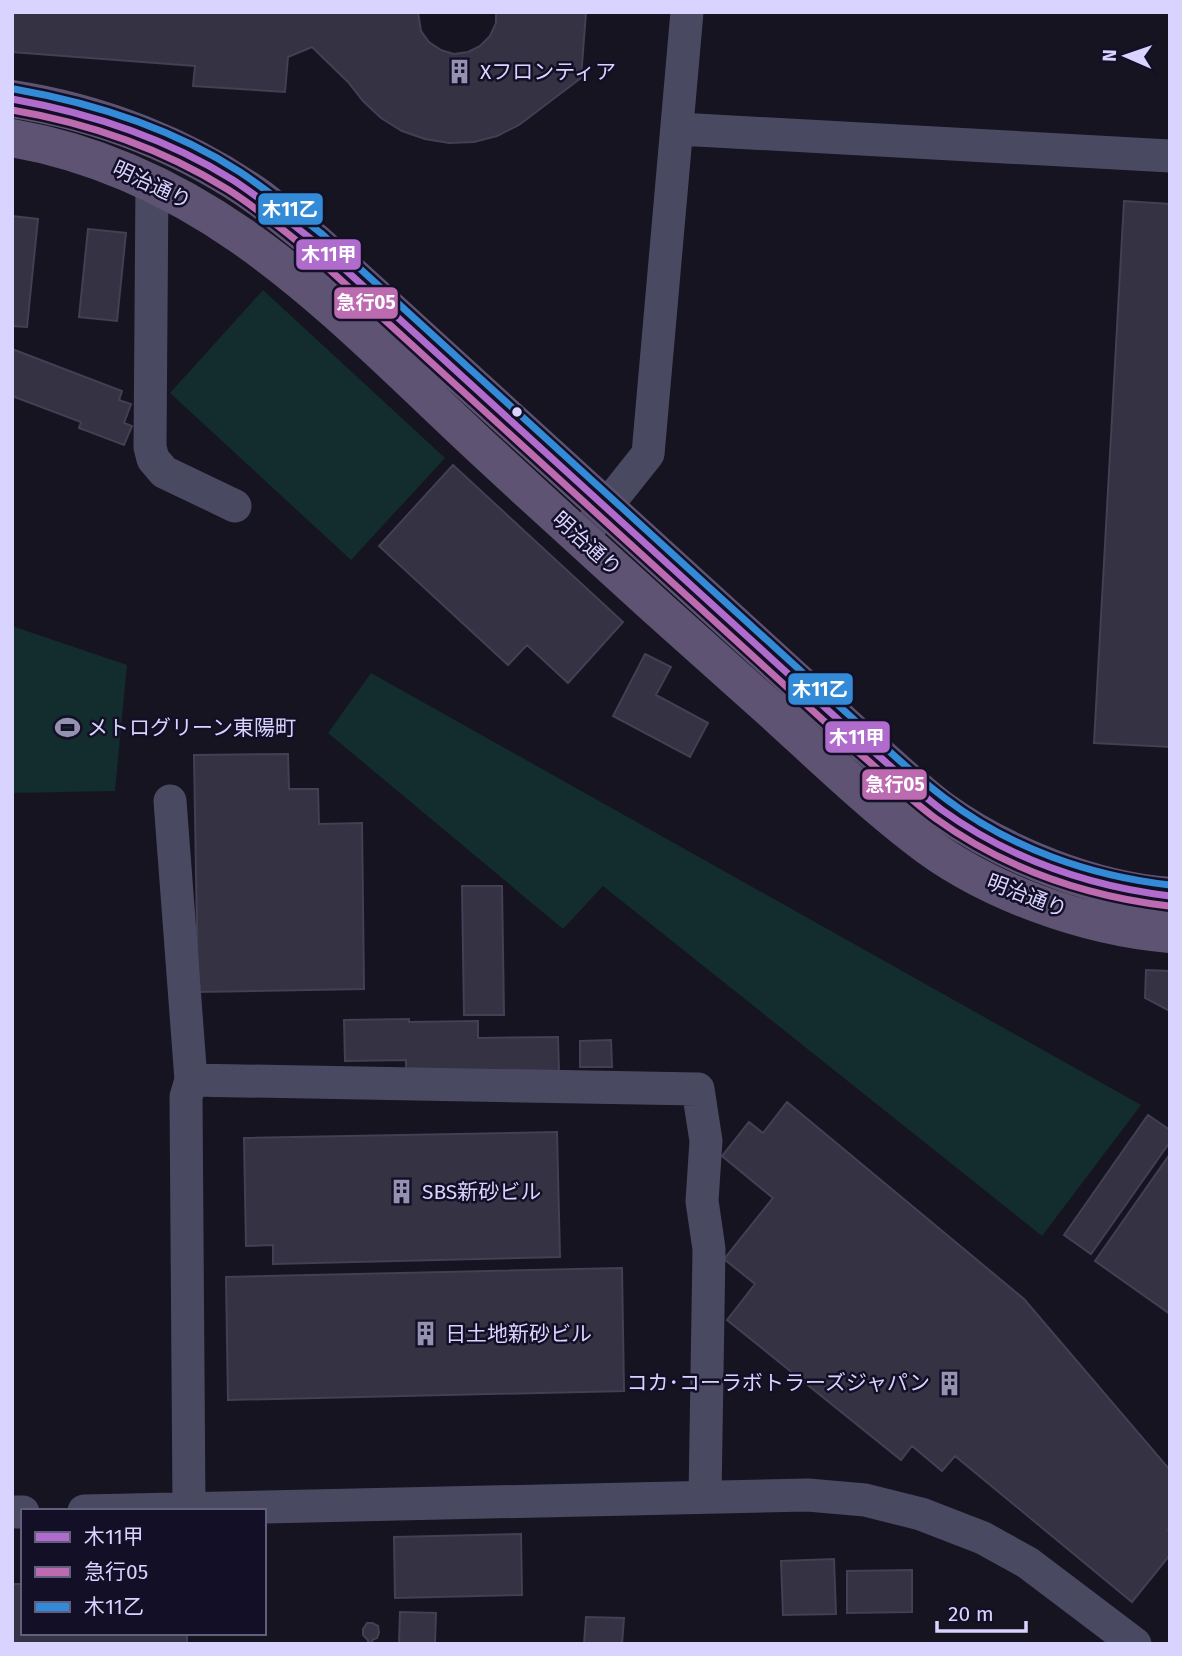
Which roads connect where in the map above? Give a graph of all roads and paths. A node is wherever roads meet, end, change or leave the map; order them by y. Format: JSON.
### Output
{"nodes":[{"id":1,"x":687,"y":12,"type":"edge"},
{"id":2,"x":12,"y":99,"type":"edge"},
{"id":3,"x":679,"y":129,"type":"junction"},
{"id":4,"x":12,"y":138,"type":"edge"},
{"id":5,"x":1170,"y":156,"type":"edge"},
{"id":6,"x":152,"y":182,"type":"junction"},
{"id":7,"x":235,"y":506,"type":"dead end"},
{"id":8,"x":608,"y":507,"type":"junction"},
{"id":9,"x":580,"y":538,"type":"junction"},
{"id":10,"x":170,"y":802,"type":"dead end"},
{"id":11,"x":1170,"y":896,"type":"edge"},
{"id":12,"x":1170,"y":934,"type":"edge"},
{"id":13,"x":191,"y":1080,"type":"junction"},
{"id":14,"x":705,"y":1497,"type":"junction"},
{"id":15,"x":188,"y":1508,"type":"junction"},
{"id":16,"x":153,"y":1509,"type":"edge"},
{"id":17,"x":1135,"y":1644,"type":"edge"}],
"edges":[{"from":1,"to":3,"type":"street"},
{"from":2,"to":8,"type":"main road","name":"明治通り"},
{"from":3,"to":5,"type":"street"},
{"from":3,"to":8,"type":"street"},
{"from":4,"to":6,"type":"main road","name":"明治通り"},
{"from":6,"to":7,"type":"street"},
{"from":6,"to":9,"type":"main road","name":"明治通り"},
{"from":8,"to":9,"type":"street"},
{"from":8,"to":11,"type":"main road","name":"明治通り"},
{"from":9,"to":12,"type":"main road","name":"明治通り"},
{"from":10,"to":13,"type":"street"},
{"from":13,"to":14,"type":"street"},
{"from":13,"to":15,"type":"street"},
{"from":14,"to":15,"type":"street"},
{"from":14,"to":17,"type":"street"},
{"from":15,"to":16,"type":"street"}]}
